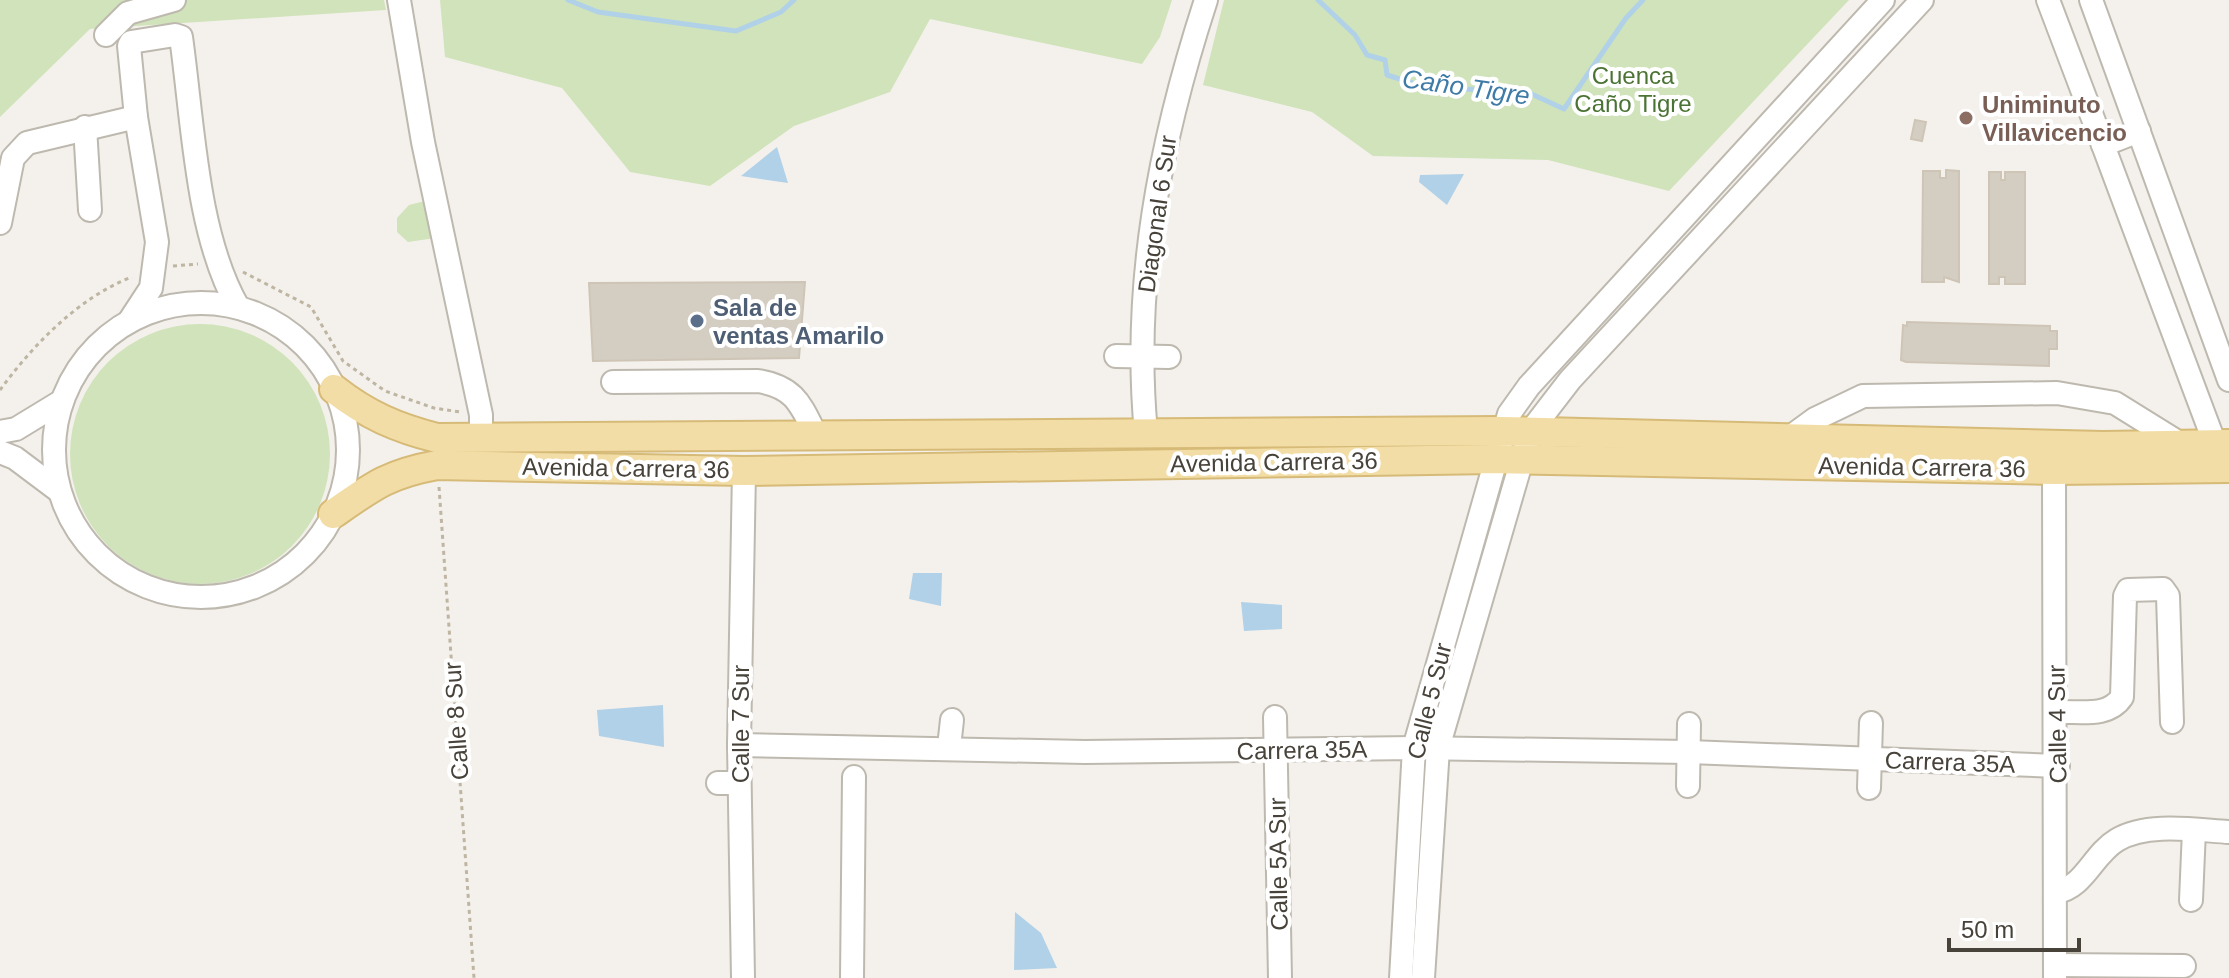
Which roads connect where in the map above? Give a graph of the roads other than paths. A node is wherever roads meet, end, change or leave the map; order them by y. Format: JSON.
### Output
{"nodes":[{"id":1,"x":174,"y":0,"type":"edge"},
{"id":2,"x":399,"y":0,"type":"edge"},
{"id":3,"x":1206,"y":0,"type":"edge"},
{"id":4,"x":1883,"y":0,"type":"edge"},
{"id":5,"x":1922,"y":0,"type":"edge"},
{"id":6,"x":2048,"y":0,"type":"edge"},
{"id":7,"x":2091,"y":0,"type":"edge"},
{"id":8,"x":106,"y":35,"type":"dead end"},
{"id":9,"x":136,"y":117,"type":"junction"},
{"id":10,"x":85,"y":127,"type":"junction"},
{"id":11,"x":2139,"y":131,"type":"junction"},
{"id":12,"x":2103,"y":145,"type":"junction"},
{"id":13,"x":7,"y":160,"type":"edge"},
{"id":14,"x":90,"y":210,"type":"dead end"},
{"id":15,"x":0,"y":223,"type":"edge"},
{"id":16,"x":238,"y":307,"type":"junction"},
{"id":17,"x":129,"y":321,"type":"junction"},
{"id":18,"x":1116,"y":356,"type":"dead end"},
{"id":19,"x":1142,"y":357,"type":"junction"},
{"id":20,"x":1169,"y":357,"type":"dead end"},
{"id":21,"x":2229,"y":380,"type":"edge"},
{"id":22,"x":613,"y":382,"type":"dead end"},
{"id":23,"x":334,"y":389,"type":"junction"},
{"id":24,"x":62,"y":401,"type":"junction"},
{"id":25,"x":481,"y":427,"type":"junction"},
{"id":26,"x":1501,"y":431,"type":"junction"},
{"id":27,"x":0,"y":432,"type":"edge"},
{"id":28,"x":1146,"y":433,"type":"junction"},
{"id":29,"x":817,"y":437,"type":"junction"},
{"id":30,"x":1789,"y":438,"type":"junction"},
{"id":31,"x":2181,"y":444,"type":"junction"},
{"id":32,"x":2222,"y":444,"type":"edge"},
{"id":33,"x":1526,"y":446,"type":"junction"},
{"id":34,"x":0,"y":452,"type":"edge"},
{"id":35,"x":1494,"y":459,"type":"junction"},
{"id":36,"x":2229,"y":468,"type":"edge"},
{"id":37,"x":2054,"y":470,"type":"junction"},
{"id":38,"x":744,"y":471,"type":"junction"},
{"id":39,"x":59,"y":491,"type":"junction"},
{"id":40,"x":333,"y":514,"type":"junction"},
{"id":41,"x":2056,"y":712,"type":"junction"},
{"id":42,"x":1275,"y":717,"type":"dead end"},
{"id":43,"x":952,"y":720,"type":"dead end"},
{"id":44,"x":2172,"y":722,"type":"dead end"},
{"id":45,"x":1871,"y":723,"type":"dead end"},
{"id":46,"x":1689,"y":724,"type":"dead end"},
{"id":47,"x":739,"y":745,"type":"junction"},
{"id":48,"x":949,"y":747,"type":"junction"},
{"id":49,"x":1414,"y":748,"type":"junction"},
{"id":50,"x":1438,"y":748,"type":"junction"},
{"id":51,"x":1277,"y":751,"type":"junction"},
{"id":52,"x":1689,"y":752,"type":"junction"},
{"id":53,"x":1869,"y":759,"type":"junction"},
{"id":54,"x":2058,"y":766,"type":"junction"},
{"id":55,"x":854,"y":777,"type":"dead end"},
{"id":56,"x":1688,"y":786,"type":"dead end"},
{"id":57,"x":1869,"y":788,"type":"dead end"},
{"id":58,"x":2194,"y":830,"type":"junction"},
{"id":59,"x":2229,"y":832,"type":"edge"},
{"id":60,"x":2056,"y":892,"type":"junction"},
{"id":61,"x":2191,"y":900,"type":"dead end"},
{"id":62,"x":2184,"y":966,"type":"dead end"},
{"id":63,"x":2055,"y":972,"type":"edge"},
{"id":64,"x":743,"y":978,"type":"edge"},
{"id":65,"x":852,"y":978,"type":"edge"},
{"id":66,"x":1280,"y":978,"type":"edge"},
{"id":67,"x":1401,"y":978,"type":"edge"},
{"id":68,"x":1423,"y":978,"type":"edge"}],
"edges":[{"from":1,"to":8,"type":"street"},
{"from":2,"to":25,"type":"street"},
{"from":3,"to":19,"type":"street","name":"Diagonal 6 Sur"},
{"from":4,"to":26,"type":"street","name":"Calle 5 Sur"},
{"from":5,"to":33,"type":"street"},
{"from":6,"to":12,"type":"street"},
{"from":7,"to":11,"type":"street"},
{"from":9,"to":10,"type":"street"},
{"from":9,"to":16,"type":"street"},
{"from":9,"to":17,"type":"street"},
{"from":10,"to":13,"type":"street"},
{"from":10,"to":14,"type":"street"},
{"from":11,"to":12,"type":"street"},
{"from":11,"to":21,"type":"street"},
{"from":12,"to":32,"type":"street"},
{"from":13,"to":15,"type":"street"},
{"from":16,"to":17,"type":"street"},
{"from":16,"to":23,"type":"street"},
{"from":17,"to":24,"type":"street"},
{"from":18,"to":19,"type":"street"},
{"from":19,"to":20,"type":"street"},
{"from":19,"to":28,"type":"street","name":"Diagonal 6 Sur"},
{"from":22,"to":29,"type":"street"},
{"from":23,"to":25,"type":"main road","name":"Avenida Carrera 36"},
{"from":23,"to":40,"type":"street"},
{"from":24,"to":27,"type":"street"},
{"from":24,"to":39,"type":"street"},
{"from":25,"to":29,"type":"main road","name":"Avenida Carrera 36"},
{"from":26,"to":28,"type":"main road","name":"Avenida Carrera 36"},
{"from":26,"to":33,"type":"main road","name":"Avenida Carrera 36"},
{"from":26,"to":35,"type":"street","name":"Calle 5 Sur"},
{"from":28,"to":29,"type":"main road","name":"Avenida Carrera 36"},
{"from":30,"to":31,"type":"main road","name":"Avenida Carrera 36"},
{"from":30,"to":31,"type":"street"},
{"from":30,"to":33,"type":"main road","name":"Avenida Carrera 36"},
{"from":31,"to":32,"type":"main road","name":"Avenida Carrera 36"},
{"from":33,"to":35,"type":"main road","name":"Avenida Carrera 36"},
{"from":33,"to":37,"type":"main road","name":"Avenida Carrera 36"},
{"from":33,"to":50,"type":"street","name":"Calle 5 Sur"},
{"from":34,"to":39,"type":"street"},
{"from":35,"to":38,"type":"main road","name":"Avenida Carrera 36"},
{"from":35,"to":49,"type":"street","name":"Calle 5 Sur"},
{"from":36,"to":37,"type":"main road","name":"Avenida Carrera 36"},
{"from":37,"to":41,"type":"street","name":"Calle 4 Sur"},
{"from":38,"to":40,"type":"main road","name":"Avenida Carrera 36"},
{"from":38,"to":47,"type":"street","name":"Calle 7 Sur"},
{"from":39,"to":40,"type":"street"},
{"from":41,"to":44,"type":"street"},
{"from":41,"to":54,"type":"street","name":"Calle 4 Sur"},
{"from":42,"to":51,"type":"street","name":"Calle 5A Sur"},
{"from":43,"to":48,"type":"street"},
{"from":45,"to":53,"type":"street"},
{"from":46,"to":52,"type":"street"},
{"from":47,"to":48,"type":"street","name":"Carrera 35A"},
{"from":47,"to":64,"type":"street","name":"Calle 7 Sur"},
{"from":48,"to":51,"type":"street","name":"Carrera 35A"},
{"from":49,"to":50,"type":"street","name":"Carrera 35A"},
{"from":49,"to":51,"type":"street","name":"Carrera 35A"},
{"from":49,"to":67,"type":"street","name":"Calle 5 Sur"},
{"from":50,"to":52,"type":"street","name":"Carrera 35A"},
{"from":50,"to":68,"type":"street","name":"Calle 5 Sur"},
{"from":51,"to":66,"type":"street","name":"Calle 5A Sur"},
{"from":52,"to":53,"type":"street","name":"Carrera 35A"},
{"from":52,"to":56,"type":"street"},
{"from":53,"to":54,"type":"street","name":"Carrera 35A"},
{"from":53,"to":57,"type":"street"},
{"from":54,"to":60,"type":"street","name":"Calle 4 Sur"},
{"from":55,"to":65,"type":"street"},
{"from":58,"to":59,"type":"street"},
{"from":58,"to":60,"type":"street"},
{"from":58,"to":61,"type":"street"},
{"from":60,"to":63,"type":"street","name":"Calle 4 Sur"},
{"from":62,"to":63,"type":"street"}]}
